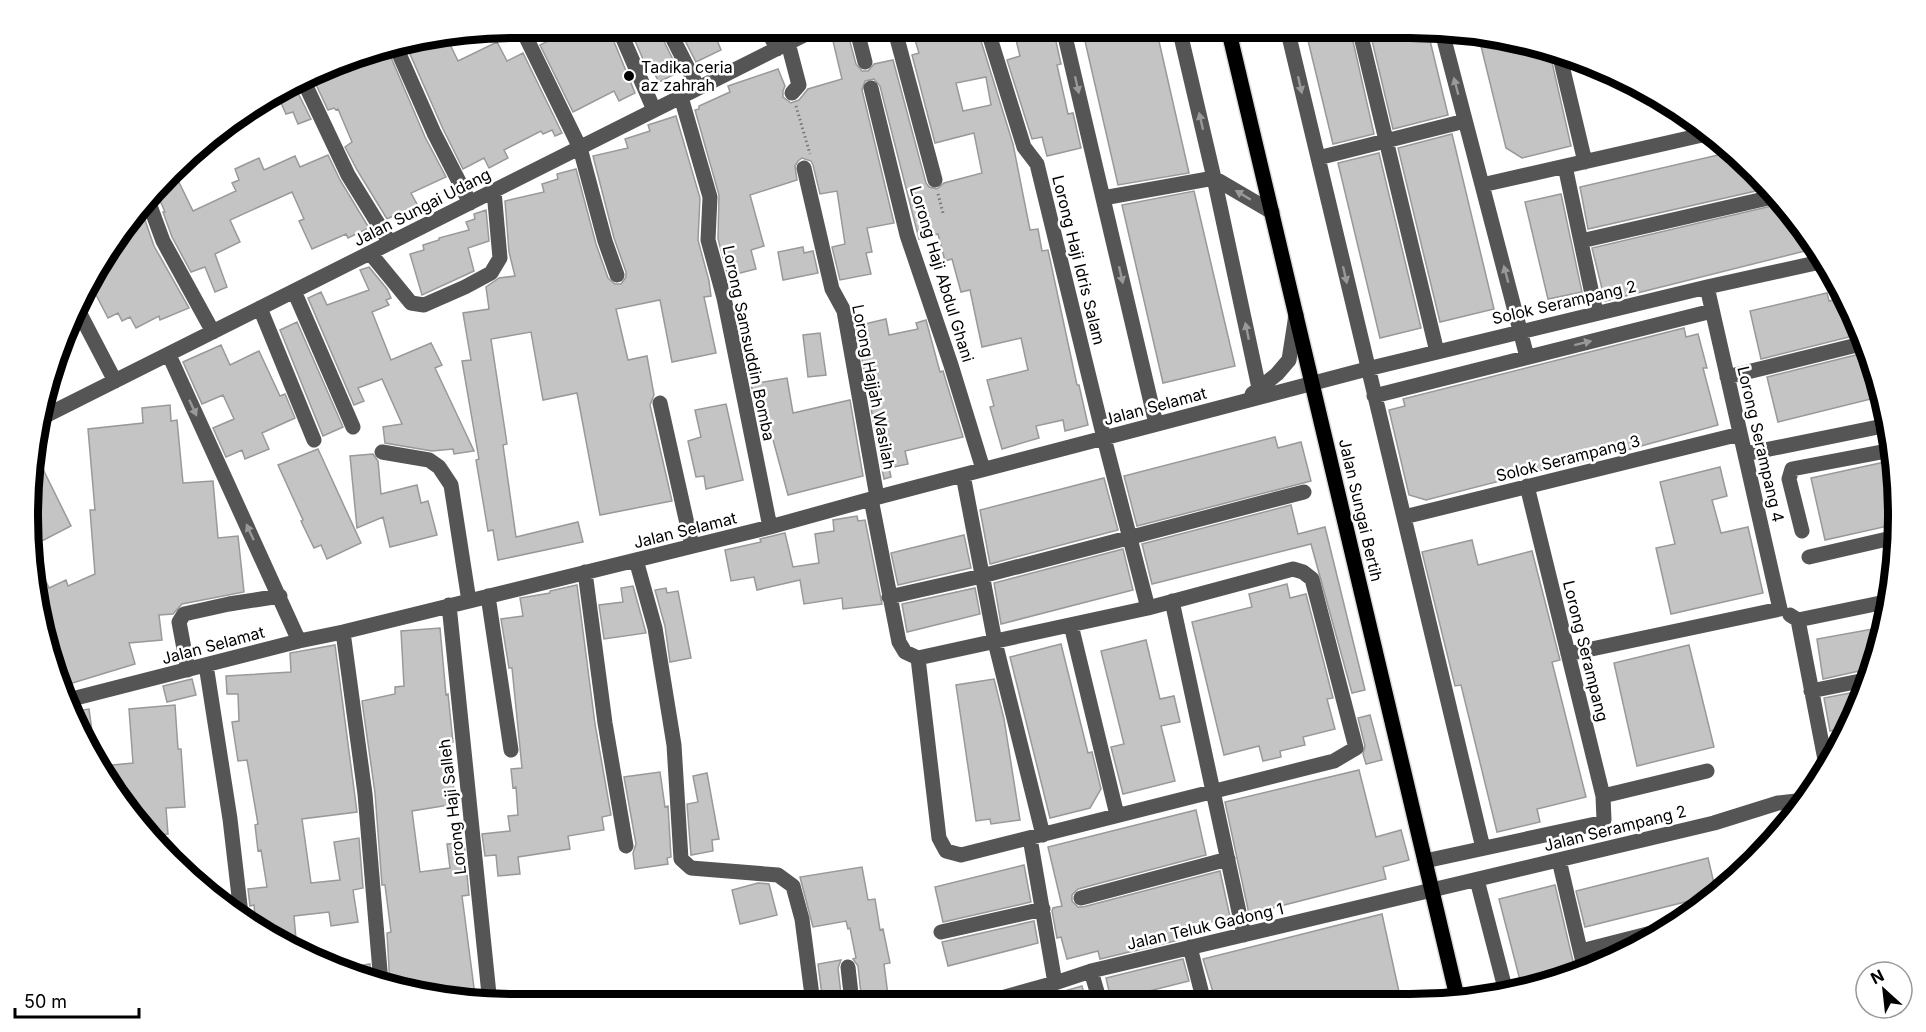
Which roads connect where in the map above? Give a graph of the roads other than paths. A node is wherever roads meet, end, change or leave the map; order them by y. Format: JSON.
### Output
{"nodes":[{"id":1,"x":526,"y":38,"type":"edge"},
{"id":2,"x":623,"y":38,"type":"edge"},
{"id":3,"x":673,"y":38,"type":"edge"},
{"id":4,"x":775,"y":38,"type":"edge"},
{"id":5,"x":797,"y":38,"type":"edge"},
{"id":6,"x":859,"y":38,"type":"edge"},
{"id":7,"x":897,"y":38,"type":"edge"},
{"id":8,"x":990,"y":38,"type":"edge"},
{"id":9,"x":1065,"y":38,"type":"edge"},
{"id":10,"x":1181,"y":38,"type":"edge"},
{"id":11,"x":1230,"y":38,"type":"edge"},
{"id":12,"x":1289,"y":38,"type":"edge"},
{"id":13,"x":1361,"y":38,"type":"edge"},
{"id":14,"x":1444,"y":39,"type":"edge"},
{"id":15,"x":782,"y":46,"type":"junction"},
{"id":16,"x":398,"y":53,"type":"edge"},
{"id":17,"x":865,"y":62,"type":"dead end"},
{"id":18,"x":1561,"y":62,"type":"edge"},
{"id":19,"x":306,"y":86,"type":"edge"},
{"id":20,"x":698,"y":88,"type":"junction"},
{"id":21,"x":871,"y":88,"type":"dead end"},
{"id":22,"x":792,"y":93,"type":"road end"},
{"id":23,"x":681,"y":97,"type":"junction"},
{"id":24,"x":654,"y":111,"type":"junction"},
{"id":25,"x":1465,"y":121,"type":"junction"},
{"id":26,"x":1700,"y":136,"type":"edge"},
{"id":27,"x":1386,"y":140,"type":"junction"},
{"id":28,"x":580,"y":148,"type":"junction"},
{"id":29,"x":1318,"y":158,"type":"junction"},
{"id":30,"x":1585,"y":162,"type":"junction"},
{"id":31,"x":1565,"y":166,"type":"junction"},
{"id":32,"x":804,"y":168,"type":"road end"},
{"id":33,"x":1214,"y":178,"type":"junction"},
{"id":34,"x":934,"y":180,"type":"road end"},
{"id":35,"x":1482,"y":185,"type":"junction"},
{"id":36,"x":494,"y":191,"type":"junction"},
{"id":37,"x":1103,"y":198,"type":"junction"},
{"id":38,"x":1767,"y":198,"type":"edge"},
{"id":39,"x":470,"y":203,"type":"junction"},
{"id":40,"x":150,"y":208,"type":"edge"},
{"id":41,"x":1272,"y":212,"type":"junction"},
{"id":42,"x":1581,"y":241,"type":"junction"},
{"id":43,"x":390,"y":243,"type":"junction"},
{"id":44,"x":370,"y":253,"type":"junction"},
{"id":45,"x":1816,"y":263,"type":"edge"},
{"id":46,"x":617,"y":275,"type":"dead end"},
{"id":47,"x":1707,"y":287,"type":"junction"},
{"id":48,"x":294,"y":291,"type":"junction"},
{"id":49,"x":260,"y":308,"type":"junction"},
{"id":50,"x":1712,"y":311,"type":"junction"},
{"id":51,"x":1596,"y":313,"type":"junction"},
{"id":52,"x":1296,"y":315,"type":"junction"},
{"id":53,"x":81,"y":317,"type":"edge"},
{"id":54,"x":1520,"y":331,"type":"junction"},
{"id":55,"x":213,"y":332,"type":"junction"},
{"id":56,"x":1857,"y":345,"type":"edge"},
{"id":57,"x":1437,"y":352,"type":"junction"},
{"id":58,"x":169,"y":355,"type":"junction"},
{"id":59,"x":1527,"y":357,"type":"junction"},
{"id":60,"x":1367,"y":369,"type":"junction"},
{"id":61,"x":1727,"y":377,"type":"junction"},
{"id":62,"x":115,"y":381,"type":"junction"},
{"id":63,"x":1312,"y":383,"type":"junction"},
{"id":64,"x":1259,"y":388,"type":"junction"},
{"id":65,"x":1374,"y":396,"type":"junction"},
{"id":66,"x":1243,"y":401,"type":"junction"},
{"id":67,"x":660,"y":403,"type":"dead end"},
{"id":68,"x":49,"y":414,"type":"edge"},
{"id":69,"x":1155,"y":424,"type":"junction"},
{"id":70,"x":353,"y":427,"type":"dead end"},
{"id":71,"x":1880,"y":427,"type":"edge"},
{"id":72,"x":1740,"y":434,"type":"junction"},
{"id":73,"x":1104,"y":438,"type":"junction"},
{"id":74,"x":314,"y":440,"type":"dead end"},
{"id":75,"x":382,"y":452,"type":"dead end"},
{"id":76,"x":1884,"y":452,"type":"edge"},
{"id":77,"x":1745,"y":454,"type":"junction"},
{"id":78,"x":983,"y":469,"type":"junction"},
{"id":79,"x":963,"y":475,"type":"junction"},
{"id":80,"x":1527,"y":486,"type":"junction"},
{"id":81,"x":1304,"y":492,"type":"dead end"},
{"id":82,"x":874,"y":498,"type":"junction"},
{"id":83,"x":1404,"y":516,"type":"junction"},
{"id":84,"x":770,"y":527,"type":"junction"},
{"id":85,"x":1803,"y":531,"type":"dead end"},
{"id":86,"x":1130,"y":536,"type":"junction"},
{"id":87,"x":1887,"y":539,"type":"edge"},
{"id":88,"x":692,"y":546,"type":"junction"},
{"id":89,"x":1809,"y":557,"type":"dead end"},
{"id":90,"x":636,"y":560,"type":"junction"},
{"id":91,"x":585,"y":572,"type":"junction"},
{"id":92,"x":982,"y":576,"type":"junction"},
{"id":93,"x":277,"y":591,"type":"junction"},
{"id":94,"x":488,"y":596,"type":"junction"},
{"id":95,"x":890,"y":597,"type":"junction"},
{"id":96,"x":469,"y":601,"type":"junction"},
{"id":97,"x":1172,"y":601,"type":"junction"},
{"id":98,"x":1880,"y":603,"type":"edge"},
{"id":99,"x":449,"y":606,"type":"junction"},
{"id":100,"x":1148,"y":608,"type":"junction"},
{"id":101,"x":1780,"y":609,"type":"junction"},
{"id":102,"x":1798,"y":620,"type":"junction"},
{"id":103,"x":1071,"y":625,"type":"junction"},
{"id":104,"x":343,"y":632,"type":"junction"},
{"id":105,"x":299,"y":640,"type":"junction"},
{"id":106,"x":994,"y":642,"type":"junction"},
{"id":107,"x":1568,"y":654,"type":"junction"},
{"id":108,"x":918,"y":658,"type":"junction"},
{"id":109,"x":206,"y":666,"type":"junction"},
{"id":110,"x":188,"y":670,"type":"junction"},
{"id":111,"x":1859,"y":681,"type":"edge"},
{"id":112,"x":1811,"y":691,"type":"junction"},
{"id":113,"x":74,"y":699,"type":"edge"},
{"id":114,"x":511,"y":750,"type":"dead end"},
{"id":115,"x":1827,"y":750,"type":"edge"},
{"id":116,"x":1707,"y":771,"type":"dead end"},
{"id":117,"x":1214,"y":790,"type":"junction"},
{"id":118,"x":1603,"y":796,"type":"junction"},
{"id":119,"x":1794,"y":801,"type":"edge"},
{"id":120,"x":1117,"y":815,"type":"junction"},
{"id":121,"x":1036,"y":836,"type":"junction"},
{"id":122,"x":626,"y":846,"type":"dead end"},
{"id":123,"x":1482,"y":848,"type":"junction"},
{"id":124,"x":1228,"y":858,"type":"junction"},
{"id":125,"x":1559,"y":860,"type":"junction"},
{"id":126,"x":1425,"y":861,"type":"junction"},
{"id":127,"x":1477,"y":880,"type":"junction"},
{"id":128,"x":1432,"y":890,"type":"junction"},
{"id":129,"x":1081,"y":898,"type":"dead end"},
{"id":130,"x":239,"y":906,"type":"edge"},
{"id":131,"x":1043,"y":909,"type":"junction"},
{"id":132,"x":941,"y":932,"type":"dead end"},
{"id":133,"x":1244,"y":935,"type":"junction"},
{"id":134,"x":1637,"y":937,"type":"edge"},
{"id":135,"x":1190,"y":947,"type":"junction"},
{"id":136,"x":1581,"y":951,"type":"junction"},
{"id":137,"x":1583,"y":962,"type":"edge"},
{"id":138,"x":848,"y":967,"type":"dead end"},
{"id":139,"x":1091,"y":971,"type":"junction"},
{"id":140,"x":380,"y":974,"type":"edge"},
{"id":141,"x":1055,"y":983,"type":"junction"},
{"id":142,"x":1504,"y":985,"type":"edge"},
{"id":143,"x":1456,"y":992,"type":"edge"},
{"id":144,"x":489,"y":993,"type":"edge"},
{"id":145,"x":812,"y":994,"type":"edge"},
{"id":146,"x":851,"y":994,"type":"edge"},
{"id":147,"x":1016,"y":994,"type":"edge"},
{"id":148,"x":1098,"y":994,"type":"edge"},
{"id":149,"x":1202,"y":994,"type":"edge"}],
"edges":[{"from":1,"to":28,"type":"street"},
{"from":2,"to":24,"type":"street"},
{"from":3,"to":20,"type":"street"},
{"from":4,"to":15,"type":"street"},
{"from":5,"to":15,"type":"street","name":"Jalan Sungai Udang"},
{"from":6,"to":17,"type":"street"},
{"from":7,"to":34,"type":"street"},
{"from":8,"to":73,"type":"street","name":"Lorong Haji Idris Salam"},
{"from":9,"to":37,"type":"street","one_way":true},
{"from":33,"to":10,"type":"street","one_way":true},
{"from":11,"to":41,"type":"main road","name":"Jalan Sungai Bertih"},
{"from":12,"to":29,"type":"street","one_way":true},
{"from":13,"to":27,"type":"street"},
{"from":25,"to":14,"type":"street","one_way":true},
{"from":15,"to":20,"type":"street","name":"Jalan Sungai Udang"},
{"from":15,"to":22,"type":"street"},
{"from":16,"to":39,"type":"street"},
{"from":18,"to":30,"type":"street"},
{"from":19,"to":43,"type":"street"},
{"from":20,"to":23,"type":"street","name":"Jalan Sungai Udang"},
{"from":21,"to":78,"type":"street","name":"Lorong Haji Abdul Ghani"},
{"from":23,"to":24,"type":"street","name":"Jalan Sungai Udang"},
{"from":23,"to":84,"type":"street","name":"Lorong Samsuddin Bomba"},
{"from":24,"to":28,"type":"street","name":"Jalan Sungai Udang"},
{"from":25,"to":27,"type":"street"},
{"from":25,"to":35,"type":"street"},
{"from":26,"to":30,"type":"street"},
{"from":27,"to":29,"type":"street"},
{"from":27,"to":57,"type":"street"},
{"from":28,"to":36,"type":"street","name":"Jalan Sungai Udang"},
{"from":28,"to":46,"type":"street"},
{"from":29,"to":60,"type":"street","one_way":true},
{"from":30,"to":31,"type":"street"},
{"from":31,"to":35,"type":"street"},
{"from":31,"to":42,"type":"street"},
{"from":32,"to":82,"type":"street","name":"Lorong Hajjah Wasilah"},
{"from":33,"to":37,"type":"street"},
{"from":41,"to":33,"type":"street","one_way":true},
{"from":64,"to":33,"type":"street","one_way":true},
{"from":54,"to":35,"type":"street","one_way":true},
{"from":36,"to":39,"type":"street","name":"Jalan Sungai Udang"},
{"from":36,"to":44,"type":"street"},
{"from":37,"to":69,"type":"street","one_way":true},
{"from":38,"to":42,"type":"street"},
{"from":39,"to":43,"type":"street","name":"Jalan Sungai Udang"},
{"from":40,"to":55,"type":"street"},
{"from":41,"to":52,"type":"main road","name":"Jalan Sungai Bertih"},
{"from":42,"to":51,"type":"street"},
{"from":43,"to":44,"type":"street","name":"Jalan Sungai Udang"},
{"from":44,"to":48,"type":"street","name":"Jalan Sungai Udang"},
{"from":45,"to":47,"type":"street","name":"Solok Serampang 2"},
{"from":47,"to":50,"type":"street","name":"Lorong Serampang 4"},
{"from":47,"to":51,"type":"street","name":"Solok Serampang 2"},
{"from":48,"to":49,"type":"street","name":"Jalan Sungai Udang"},
{"from":48,"to":70,"type":"street"},
{"from":49,"to":55,"type":"street","name":"Jalan Sungai Udang"},
{"from":49,"to":74,"type":"street"},
{"from":59,"to":50,"type":"street","one_way":true},
{"from":50,"to":61,"type":"street","name":"Lorong Serampang 4"},
{"from":51,"to":54,"type":"street","name":"Solok Serampang 2"},
{"from":52,"to":63,"type":"main road","name":"Jalan Sungai Bertih"},
{"from":52,"to":64,"type":"street"},
{"from":53,"to":62,"type":"street"},
{"from":54,"to":57,"type":"street","name":"Solok Serampang 2"},
{"from":54,"to":59,"type":"street"},
{"from":55,"to":58,"type":"street","name":"Jalan Sungai Udang"},
{"from":56,"to":61,"type":"street"},
{"from":57,"to":60,"type":"street","name":"Solok Serampang 2"},
{"from":58,"to":62,"type":"street","name":"Jalan Sungai Udang"},
{"from":58,"to":93,"type":"street"},
{"from":59,"to":65,"type":"street"},
{"from":60,"to":63,"type":"street","name":"Solok Serampang 2"},
{"from":60,"to":65,"type":"street"},
{"from":61,"to":72,"type":"street","name":"Lorong Serampang 4"},
{"from":62,"to":68,"type":"street","name":"Jalan Sungai Udang"},
{"from":63,"to":66,"type":"street","name":"Jalan Selamat"},
{"from":63,"to":126,"type":"main road","name":"Jalan Sungai Bertih"},
{"from":64,"to":66,"type":"street"},
{"from":65,"to":83,"type":"street"},
{"from":66,"to":69,"type":"street","name":"Jalan Selamat"},
{"from":67,"to":88,"type":"street"},
{"from":69,"to":73,"type":"street","name":"Jalan Selamat"},
{"from":71,"to":77,"type":"street"},
{"from":72,"to":77,"type":"street","name":"Lorong Serampang 4"},
{"from":72,"to":80,"type":"street","name":"Solok Serampang 3"},
{"from":73,"to":78,"type":"street","name":"Jalan Selamat"},
{"from":73,"to":86,"type":"street","name":"Lorong Haji Idris Salam"},
{"from":75,"to":96,"type":"street"},
{"from":76,"to":85,"type":"street"},
{"from":77,"to":101,"type":"street","name":"Lorong Serampang 4"},
{"from":78,"to":79,"type":"street","name":"Jalan Selamat"},
{"from":79,"to":82,"type":"street","name":"Jalan Selamat"},
{"from":79,"to":92,"type":"street"},
{"from":80,"to":83,"type":"street","name":"Solok Serampang 3"},
{"from":80,"to":107,"type":"street","name":"Lorong Serampang"},
{"from":81,"to":86,"type":"street"},
{"from":82,"to":84,"type":"street","name":"Jalan Selamat"},
{"from":82,"to":95,"type":"street","name":"Lorong Hajjah Wasilah"},
{"from":83,"to":123,"type":"street"},
{"from":84,"to":88,"type":"street","name":"Jalan Selamat"},
{"from":86,"to":92,"type":"street"},
{"from":86,"to":100,"type":"street","name":"Lorong Haji Idris Salam"},
{"from":87,"to":89,"type":"street"},
{"from":88,"to":90,"type":"street","name":"Jalan Selamat"},
{"from":90,"to":91,"type":"street","name":"Jalan Selamat"},
{"from":90,"to":145,"type":"street"},
{"from":91,"to":94,"type":"street","name":"Jalan Selamat"},
{"from":91,"to":122,"type":"street"},
{"from":92,"to":95,"type":"street"},
{"from":92,"to":106,"type":"street"},
{"from":93,"to":105,"type":"street"},
{"from":93,"to":110,"type":"street"},
{"from":94,"to":96,"type":"street","name":"Jalan Selamat"},
{"from":94,"to":114,"type":"street"},
{"from":95,"to":108,"type":"street","name":"Lorong Hajjah Wasilah"},
{"from":96,"to":99,"type":"street","name":"Jalan Selamat"},
{"from":97,"to":100,"type":"street"},
{"from":97,"to":117,"type":"street"},
{"from":97,"to":117,"type":"street"},
{"from":98,"to":102,"type":"street"},
{"from":99,"to":104,"type":"street","name":"Jalan Selamat"},
{"from":99,"to":144,"type":"street","name":"Lorong Haji Salleh"},
{"from":100,"to":103,"type":"street"},
{"from":101,"to":102,"type":"street"},
{"from":101,"to":107,"type":"street"},
{"from":102,"to":112,"type":"street"},
{"from":103,"to":106,"type":"street"},
{"from":103,"to":120,"type":"street"},
{"from":104,"to":105,"type":"street","name":"Jalan Selamat"},
{"from":104,"to":140,"type":"street"},
{"from":105,"to":109,"type":"street","name":"Jalan Selamat"},
{"from":106,"to":108,"type":"street"},
{"from":106,"to":121,"type":"street"},
{"from":107,"to":118,"type":"street","name":"Lorong Serampang"},
{"from":108,"to":121,"type":"street"},
{"from":109,"to":110,"type":"street","name":"Jalan Selamat"},
{"from":109,"to":130,"type":"street"},
{"from":110,"to":113,"type":"street","name":"Jalan Selamat"},
{"from":111,"to":112,"type":"street"},
{"from":112,"to":115,"type":"street"},
{"from":116,"to":118,"type":"street"},
{"from":117,"to":120,"type":"street"},
{"from":117,"to":124,"type":"street"},
{"from":118,"to":123,"type":"street","name":"Lorong Serampang"},
{"from":119,"to":125,"type":"street","name":"Jalan Serampang 2"},
{"from":120,"to":121,"type":"street"},
{"from":121,"to":131,"type":"street"},
{"from":123,"to":126,"type":"street"},
{"from":124,"to":129,"type":"street"},
{"from":124,"to":133,"type":"street"},
{"from":125,"to":127,"type":"street","name":"Jalan Serampang 2"},
{"from":125,"to":136,"type":"street"},
{"from":126,"to":128,"type":"main road","name":"Jalan Sungai Bertih"},
{"from":127,"to":128,"type":"street","name":"Jalan Serampang 2"},
{"from":127,"to":142,"type":"street"},
{"from":128,"to":133,"type":"street","name":"Jalan Teluk Gadong 1"},
{"from":128,"to":143,"type":"main road","name":"Jalan Sungai Bertih"},
{"from":131,"to":132,"type":"street"},
{"from":131,"to":141,"type":"street"},
{"from":133,"to":135,"type":"street","name":"Jalan Teluk Gadong 1"},
{"from":134,"to":136,"type":"street"},
{"from":135,"to":139,"type":"street","name":"Jalan Teluk Gadong 1"},
{"from":135,"to":149,"type":"street"},
{"from":136,"to":137,"type":"street"},
{"from":138,"to":146,"type":"street"},
{"from":139,"to":141,"type":"street","name":"Jalan Teluk Gadong 1"},
{"from":139,"to":148,"type":"street"},
{"from":141,"to":147,"type":"street","name":"Jalan Teluk Gadong 1"}]}
